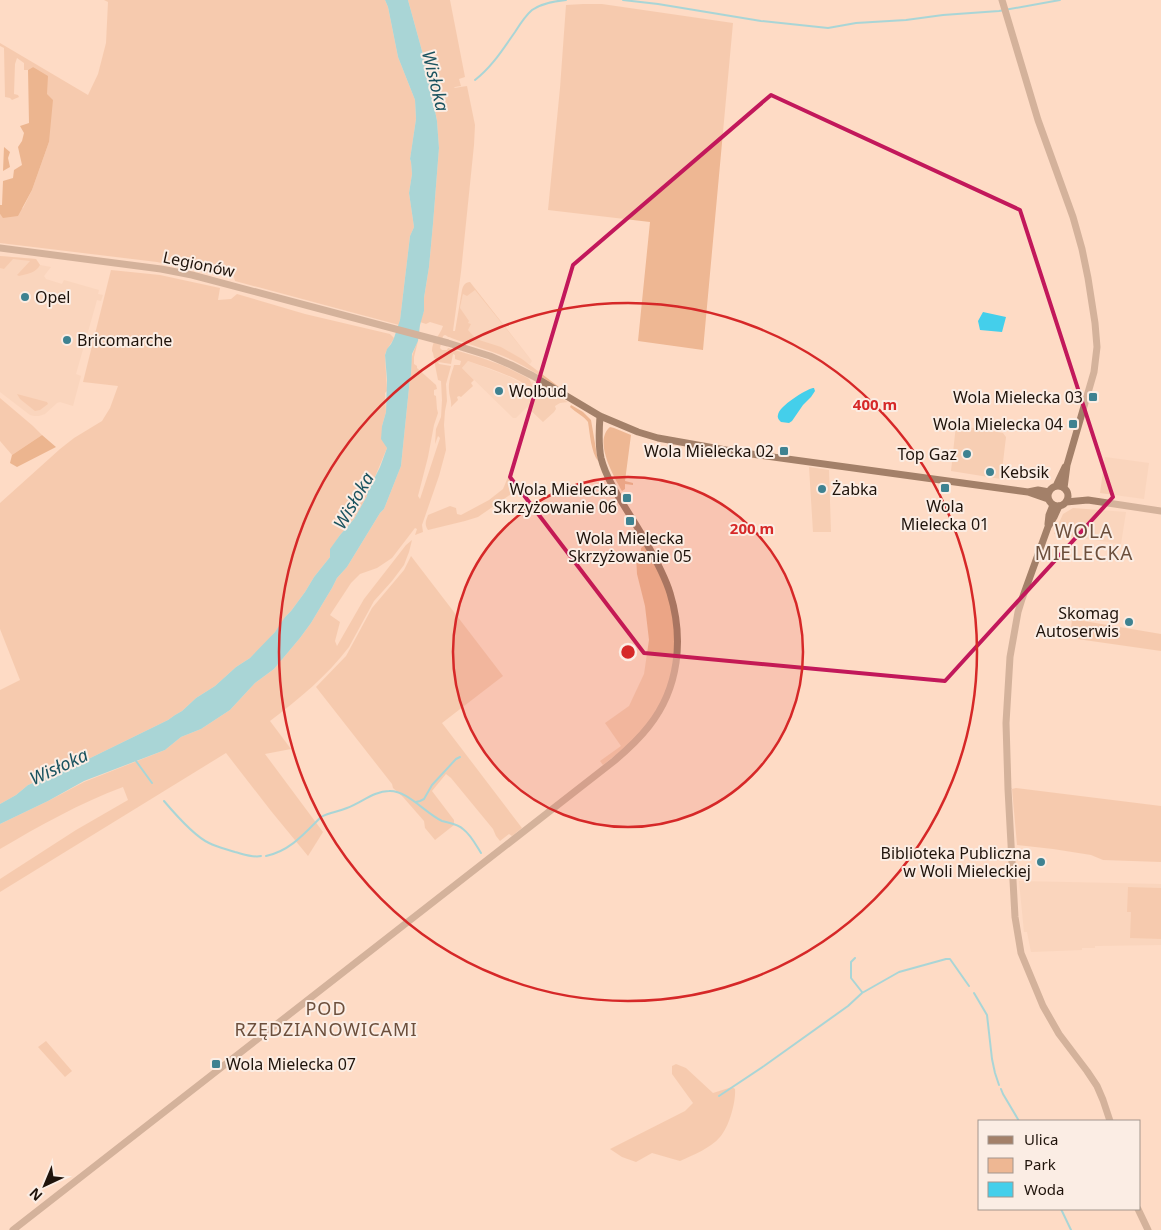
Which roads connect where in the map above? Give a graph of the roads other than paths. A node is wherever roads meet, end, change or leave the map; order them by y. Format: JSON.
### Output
{"nodes":[{"id":1,"x":1004,"y":6,"type":"edge"},
{"id":2,"x":0,"y":248,"type":"edge"},
{"id":3,"x":600,"y":416,"type":"junction"},
{"id":4,"x":1067,"y":465,"type":"junction"},
{"id":5,"x":1056,"y":486,"type":"junction"},
{"id":6,"x":1065,"y":489,"type":"junction"},
{"id":7,"x":1052,"y":500,"type":"junction"},
{"id":8,"x":1088,"y":500,"type":"junction"},
{"id":9,"x":1066,"y":502,"type":"junction"},
{"id":10,"x":1161,"y":511,"type":"edge"},
{"id":11,"x":1110,"y":1120,"type":"edge"},
{"id":12,"x":1138,"y":1210,"type":"edge"},
{"id":13,"x":14,"y":1230,"type":"edge"},
{"id":14,"x":1148,"y":1230,"type":"edge"}],
"edges":[{"from":1,"to":4,"type":"street"},
{"from":2,"to":3,"type":"street","name":"Legionów"},
{"from":3,"to":7,"type":"street","name":"Legionów"},
{"from":3,"to":13,"type":"street"},
{"from":4,"to":5,"type":"street"},
{"from":4,"to":6,"type":"street"},
{"from":5,"to":6,"type":"street"},
{"from":5,"to":7,"type":"street"},
{"from":6,"to":8,"type":"street"},
{"from":6,"to":9,"type":"street"},
{"from":7,"to":9,"type":"street"},
{"from":7,"to":11,"type":"street"},
{"from":8,"to":9,"type":"street"},
{"from":8,"to":10,"type":"street"},
{"from":12,"to":14,"type":"street"}]}
